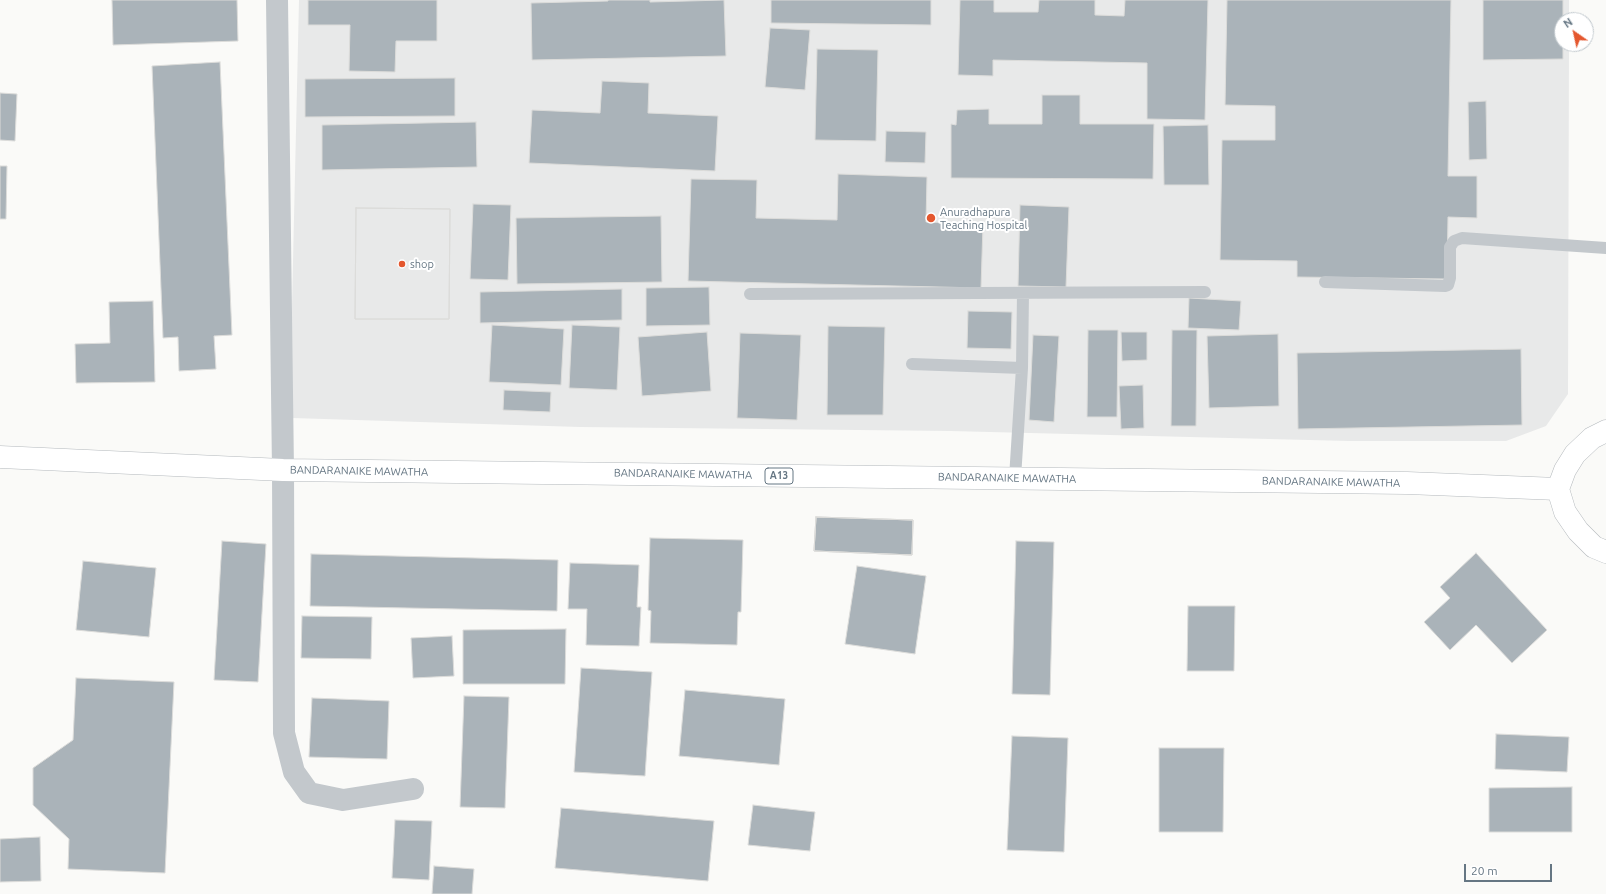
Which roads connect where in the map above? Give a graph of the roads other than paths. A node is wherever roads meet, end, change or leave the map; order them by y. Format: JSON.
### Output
{"nodes":[{"id":1,"x":277,"y":0,"type":"edge"},
{"id":2,"x":1606,"y":248,"type":"edge"},
{"id":3,"x":1325,"y":282,"type":"dead end"},
{"id":4,"x":1205,"y":292,"type":"dead end"},
{"id":5,"x":1023,"y":293,"type":"junction"},
{"id":6,"x":750,"y":294,"type":"dead end"},
{"id":7,"x":912,"y":364,"type":"dead end"},
{"id":8,"x":1022,"y":368,"type":"junction"},
{"id":9,"x":1606,"y":431,"type":"edge"},
{"id":10,"x":0,"y":457,"type":"edge"},
{"id":11,"x":284,"y":470,"type":"junction"},
{"id":12,"x":1015,"y":478,"type":"junction"},
{"id":13,"x":1558,"y":489,"type":"junction"},
{"id":14,"x":1606,"y":552,"type":"edge"},
{"id":15,"x":413,"y":789,"type":"dead end"}],
"edges":[{"from":1,"to":11,"type":"street"},
{"from":2,"to":3,"type":"lane"},
{"from":4,"to":5,"type":"lane"},
{"from":5,"to":6,"type":"lane"},
{"from":5,"to":8,"type":"lane"},
{"from":7,"to":8,"type":"lane"},
{"from":8,"to":12,"type":"lane"},
{"from":9,"to":13,"type":"highway"},
{"from":10,"to":11,"type":"highway","name":"BANDARANAIKE MAWATHA","number":"A13"},
{"from":11,"to":12,"type":"highway","name":"BANDARANAIKE MAWATHA","number":"A13"},
{"from":11,"to":15,"type":"street"},
{"from":12,"to":13,"type":"highway","name":"BANDARANAIKE MAWATHA","number":"A13"},
{"from":13,"to":14,"type":"highway"}]}
